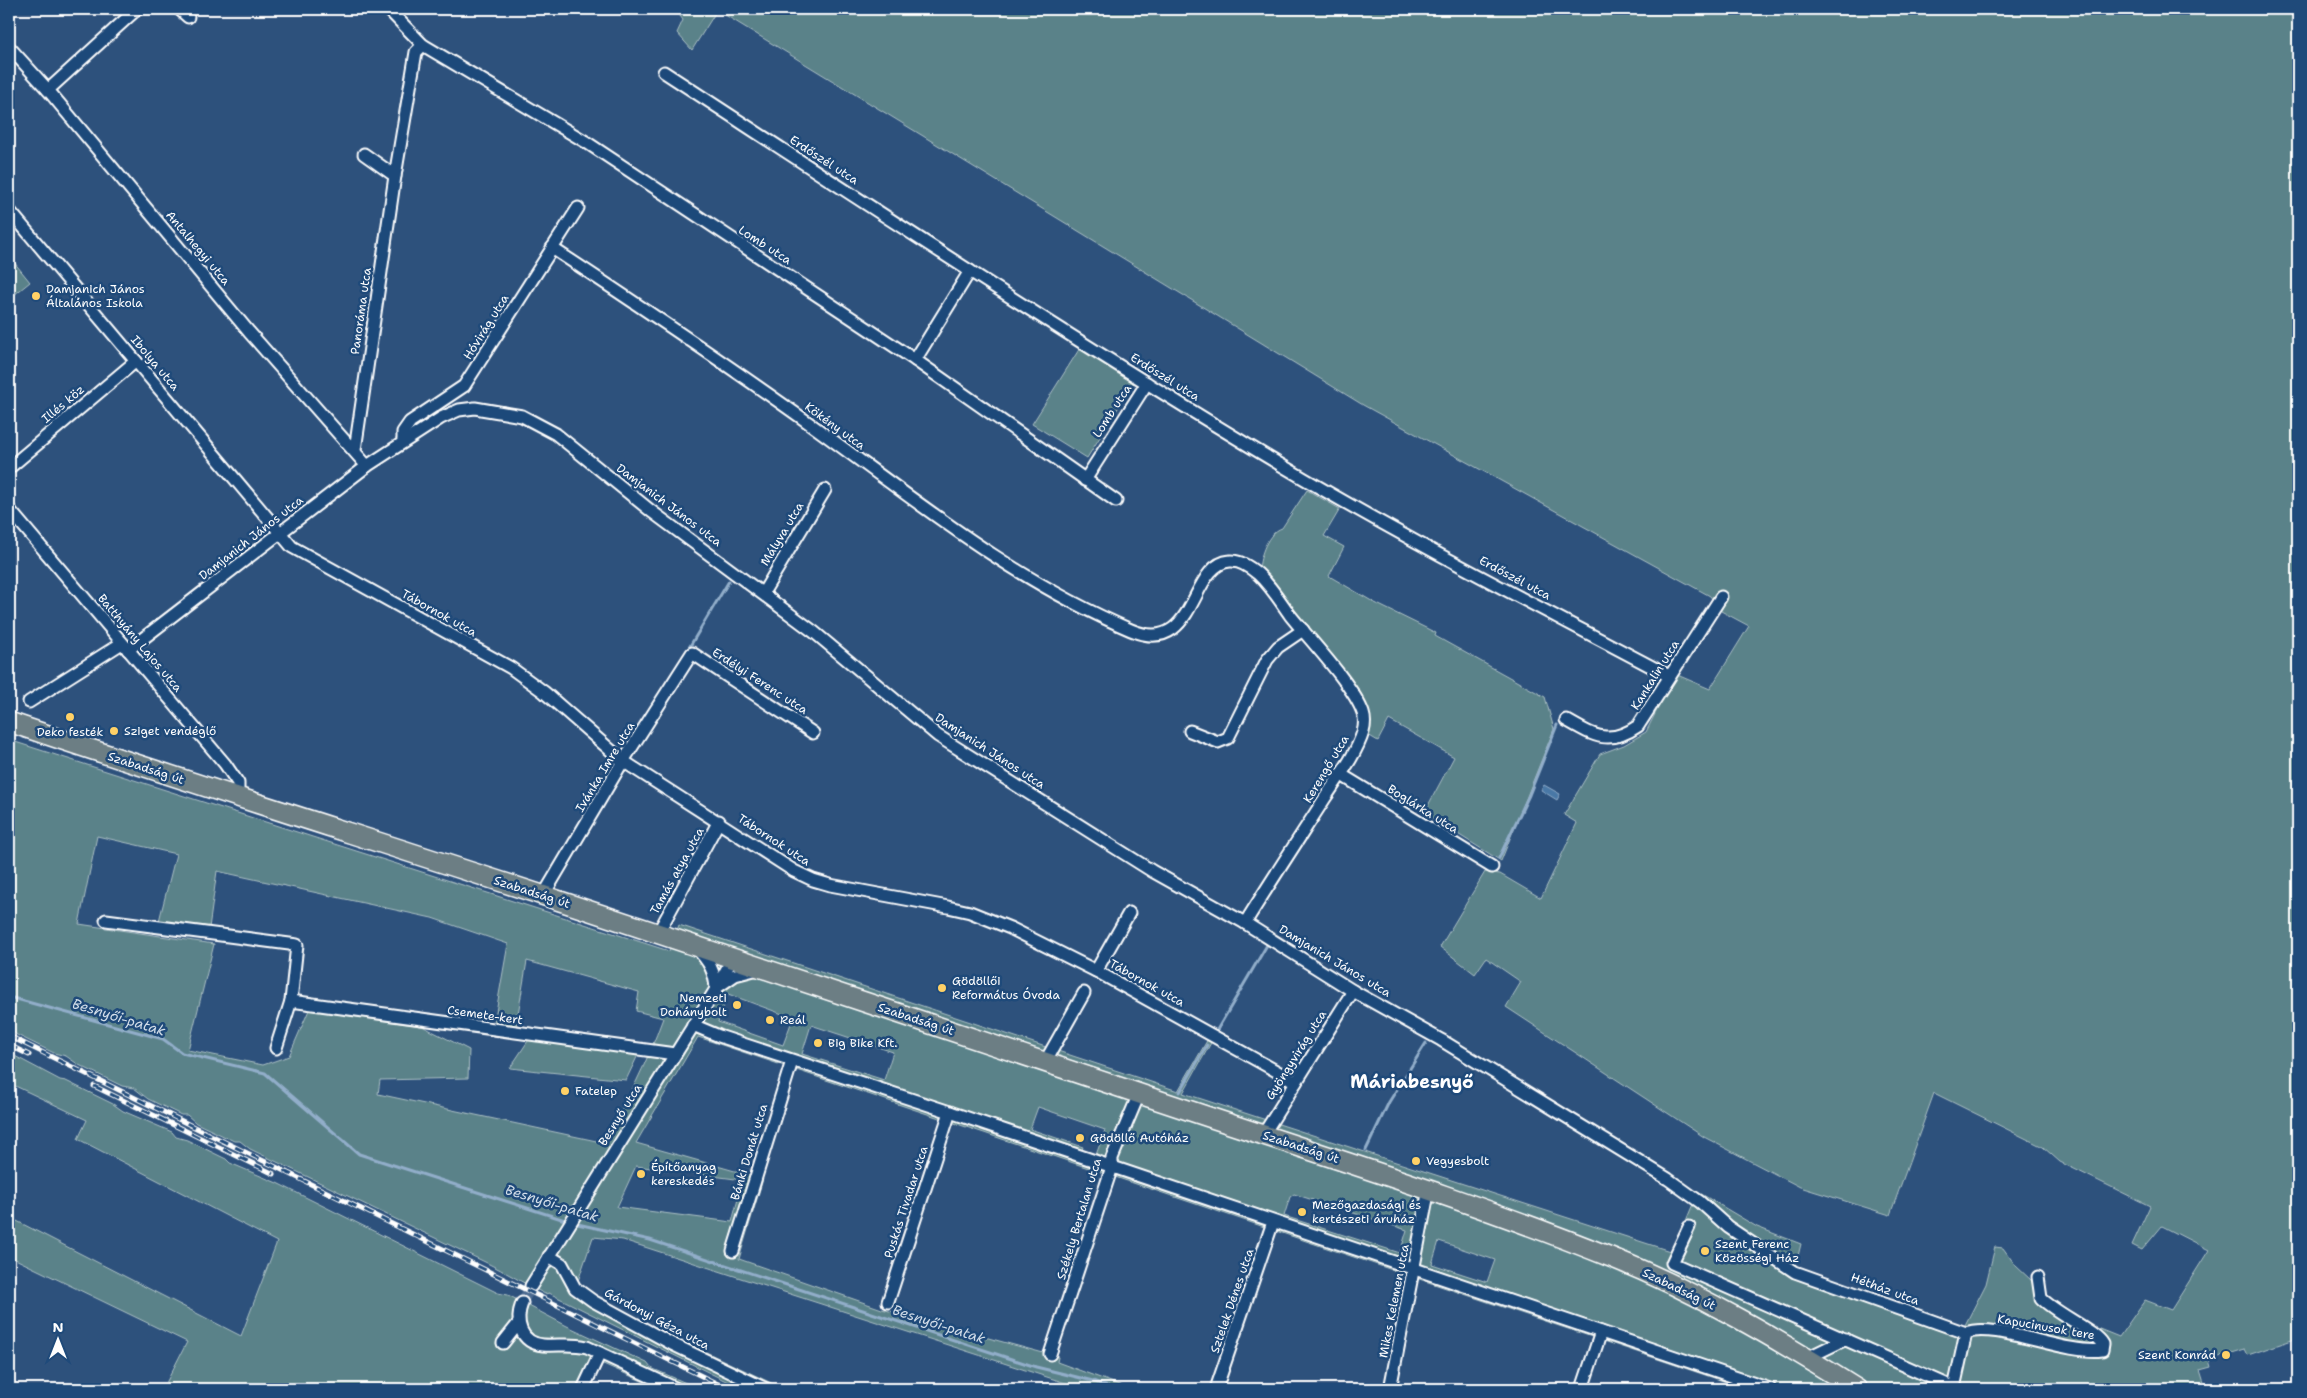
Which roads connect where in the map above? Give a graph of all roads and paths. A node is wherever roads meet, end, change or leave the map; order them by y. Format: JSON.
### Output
{"nodes":[{"id":1,"x":137,"y":9,"type":"edge"},
{"id":2,"x":388,"y":9,"type":"edge"},
{"id":3,"x":423,"y":44,"type":"junction"},
{"id":4,"x":9,"y":47,"type":"edge"},
{"id":5,"x":664,"y":72,"type":"dead end"},
{"id":6,"x":48,"y":90,"type":"junction"},
{"id":7,"x":364,"y":154,"type":"dead end"},
{"id":8,"x":395,"y":176,"type":"junction"},
{"id":9,"x":578,"y":208,"type":"dead end"},
{"id":10,"x":9,"y":210,"type":"edge"},
{"id":11,"x":552,"y":248,"type":"junction"},
{"id":12,"x":970,"y":271,"type":"junction"},
{"id":13,"x":914,"y":360,"type":"junction"},
{"id":14,"x":136,"y":361,"type":"junction"},
{"id":15,"x":1147,"y":383,"type":"junction"},
{"id":16,"x":402,"y":442,"type":"junction"},
{"id":17,"x":355,"y":450,"type":"junction"},
{"id":18,"x":367,"y":466,"type":"junction"},
{"id":19,"x":9,"y":468,"type":"edge"},
{"id":20,"x":1085,"y":480,"type":"junction"},
{"id":21,"x":825,"y":490,"type":"dead end"},
{"id":22,"x":1116,"y":501,"type":"dead end"},
{"id":23,"x":9,"y":508,"type":"edge"},
{"id":24,"x":279,"y":534,"type":"junction"},
{"id":25,"x":763,"y":593,"type":"junction"},
{"id":26,"x":1721,"y":597,"type":"dead end"},
{"id":27,"x":1106,"y":618,"type":"joint"},
{"id":28,"x":1303,"y":630,"type":"junction"},
{"id":29,"x":125,"y":647,"type":"junction"},
{"id":30,"x":692,"y":653,"type":"joint"},
{"id":31,"x":1669,"y":676,"type":"junction"},
{"id":32,"x":29,"y":702,"type":"dead end"},
{"id":33,"x":1566,"y":720,"type":"dead end"},
{"id":34,"x":9,"y":722,"type":"edge"},
{"id":35,"x":1190,"y":731,"type":"dead end"},
{"id":36,"x":813,"y":733,"type":"dead end"},
{"id":37,"x":623,"y":761,"type":"junction"},
{"id":38,"x":1340,"y":774,"type":"junction"},
{"id":39,"x":238,"y":799,"type":"junction"},
{"id":40,"x":719,"y":821,"type":"junction"},
{"id":41,"x":1492,"y":867,"type":"dead end"},
{"id":42,"x":543,"y":896,"type":"junction"},
{"id":43,"x":1128,"y":913,"type":"dead end"},
{"id":44,"x":106,"y":920,"type":"dead end"},
{"id":45,"x":1245,"y":923,"type":"junction"},
{"id":46,"x":658,"y":933,"type":"junction"},
{"id":47,"x":694,"y":946,"type":"junction"},
{"id":48,"x":732,"y":959,"type":"junction"},
{"id":49,"x":760,"y":968,"type":"junction"},
{"id":50,"x":1096,"y":971,"type":"junction"},
{"id":51,"x":716,"y":989,"type":"junction"},
{"id":52,"x":1353,"y":991,"type":"junction"},
{"id":53,"x":1084,"y":993,"type":"dead end"},
{"id":54,"x":291,"y":1001,"type":"junction"},
{"id":55,"x":693,"y":1026,"type":"junction"},
{"id":56,"x":276,"y":1048,"type":"dead end"},
{"id":57,"x":675,"y":1054,"type":"junction"},
{"id":58,"x":792,"y":1061,"type":"junction"},
{"id":59,"x":1045,"y":1062,"type":"junction"},
{"id":60,"x":1296,"y":1082,"type":"junction"},
{"id":61,"x":1139,"y":1094,"type":"junction"},
{"id":62,"x":950,"y":1112,"type":"junction"},
{"id":63,"x":1263,"y":1134,"type":"junction"},
{"id":64,"x":1112,"y":1167,"type":"junction"},
{"id":65,"x":1429,"y":1189,"type":"junction"},
{"id":66,"x":1273,"y":1222,"type":"junction"},
{"id":67,"x":1689,"y":1227,"type":"dead end"},
{"id":68,"x":733,"y":1251,"type":"dead end"},
{"id":69,"x":548,"y":1256,"type":"junction"},
{"id":70,"x":1414,"y":1269,"type":"junction"},
{"id":71,"x":1795,"y":1272,"type":"joint"},
{"id":72,"x":2038,"y":1277,"type":"dead end"},
{"id":73,"x":531,"y":1286,"type":"tunnel mouth"},
{"id":74,"x":888,"y":1302,"type":"dead end"},
{"id":75,"x":522,"y":1303,"type":"tunnel mouth"},
{"id":76,"x":518,"y":1324,"type":"junction"},
{"id":77,"x":1601,"y":1332,"type":"junction"},
{"id":78,"x":1966,"y":1333,"type":"junction"},
{"id":79,"x":1846,"y":1339,"type":"junction"},
{"id":80,"x":503,"y":1343,"type":"dead end"},
{"id":81,"x":600,"y":1353,"type":"junction"},
{"id":82,"x":1050,"y":1354,"type":"dead end"},
{"id":83,"x":1807,"y":1358,"type":"junction"},
{"id":84,"x":583,"y":1389,"type":"edge"},
{"id":85,"x":677,"y":1389,"type":"edge"},
{"id":86,"x":766,"y":1389,"type":"edge"},
{"id":87,"x":1216,"y":1389,"type":"edge"},
{"id":88,"x":1390,"y":1389,"type":"edge"},
{"id":89,"x":1582,"y":1389,"type":"edge"},
{"id":90,"x":1770,"y":1389,"type":"edge"},
{"id":91,"x":1857,"y":1389,"type":"edge"},
{"id":92,"x":1955,"y":1389,"type":"edge"}],
"edges":[{"from":1,"to":6,"type":"street"},
{"from":2,"to":3,"type":"street"},
{"from":3,"to":8,"type":"street","name":"Panoráma utca"},
{"from":3,"to":13,"type":"street","name":"Lomb utca"},
{"from":4,"to":6,"type":"street","name":"Antalhegyi utca"},
{"from":5,"to":12,"type":"street","name":"Erdőszél utca"},
{"from":6,"to":17,"type":"street","name":"Antalhegyi utca"},
{"from":7,"to":8,"type":"street"},
{"from":8,"to":17,"type":"street","name":"Panoráma utca"},
{"from":9,"to":11,"type":"street","name":"Hóvirág utca"},
{"from":10,"to":14,"type":"street","name":"Ibolya utca"},
{"from":11,"to":16,"type":"street","name":"Hóvirág utca"},
{"from":11,"to":27,"type":"street","name":"Kökény utca"},
{"from":12,"to":13,"type":"street"},
{"from":12,"to":15,"type":"street","name":"Erdőszél utca"},
{"from":13,"to":20,"type":"street","name":"Lomb utca"},
{"from":14,"to":19,"type":"street","name":"Illés köz"},
{"from":14,"to":24,"type":"street","name":"Ibolya utca"},
{"from":15,"to":20,"type":"street","name":"Lomb utca"},
{"from":15,"to":31,"type":"street","name":"Erdőszél utca"},
{"from":16,"to":18,"type":"street","name":"Damjanich János utca"},
{"from":16,"to":25,"type":"street","name":"Damjanich János utca"},
{"from":17,"to":18,"type":"street","name":"Antalhegyi utca"},
{"from":18,"to":24,"type":"street","name":"Damjanich János utca"},
{"from":20,"to":22,"type":"street","name":"Lomb utca"},
{"from":21,"to":25,"type":"street","name":"Mályva utca"},
{"from":23,"to":29,"type":"street","name":"Batthyány Lajos utca"},
{"from":24,"to":29,"type":"street","name":"Damjanich János utca"},
{"from":24,"to":37,"type":"street","name":"Tábornok utca"},
{"from":25,"to":45,"type":"street","name":"Damjanich János utca"},
{"from":26,"to":31,"type":"street","name":"Kankalin utca"},
{"from":27,"to":28,"type":"street","name":"Kerengő utca"},
{"from":28,"to":35,"type":"street"},
{"from":28,"to":38,"type":"street","name":"Kerengő utca"},
{"from":29,"to":32,"type":"street","name":"Damjanich János utca"},
{"from":29,"to":39,"type":"street","name":"Batthyány Lajos utca"},
{"from":30,"to":36,"type":"street","name":"Erdélyi Ferenc utca"},
{"from":30,"to":37,"type":"street","name":"Ivánka Imre utca"},
{"from":31,"to":33,"type":"street","name":"Kankalin utca"},
{"from":34,"to":39,"type":"main road","name":"Szabadság út"},
{"from":37,"to":40,"type":"street","name":"Tábornok utca"},
{"from":37,"to":42,"type":"street","name":"Ivánka Imre utca"},
{"from":38,"to":41,"type":"street","name":"Boglárka utca"},
{"from":38,"to":45,"type":"street","name":"Kerengő utca"},
{"from":39,"to":42,"type":"main road","name":"Szabadság út"},
{"from":40,"to":46,"type":"street","name":"Tamás atya utca"},
{"from":40,"to":50,"type":"street","name":"Tábornok utca"},
{"from":42,"to":46,"type":"main road","name":"Szabadság út"},
{"from":43,"to":50,"type":"street"},
{"from":44,"to":54,"type":"street"},
{"from":45,"to":52,"type":"street","name":"Damjanich János utca"},
{"from":46,"to":47,"type":"main road","name":"Szabadság út"},
{"from":47,"to":48,"type":"main road","name":"Szabadság út"},
{"from":47,"to":51,"type":"street"},
{"from":48,"to":49,"type":"main road","name":"Szabadság út"},
{"from":48,"to":51,"type":"street","name":"Besnyő utca"},
{"from":49,"to":51,"type":"street"},
{"from":49,"to":59,"type":"main road","name":"Szabadság út"},
{"from":50,"to":60,"type":"street","name":"Tábornok utca"},
{"from":51,"to":55,"type":"street","name":"Besnyő utca"},
{"from":52,"to":60,"type":"street","name":"Gyöngyvirág utca"},
{"from":52,"to":71,"type":"street","name":"Damjanich János utca"},
{"from":53,"to":59,"type":"street"},
{"from":54,"to":56,"type":"street"},
{"from":54,"to":57,"type":"street","name":"Csemete-kert"},
{"from":55,"to":57,"type":"street","name":"Besnyő utca"},
{"from":55,"to":58,"type":"street"},
{"from":57,"to":69,"type":"street","name":"Besnyő utca"},
{"from":58,"to":62,"type":"street"},
{"from":58,"to":68,"type":"street","name":"Bánki Donát utca"},
{"from":59,"to":61,"type":"main road","name":"Szabadság út"},
{"from":60,"to":63,"type":"street","name":"Gyöngyvirág utca"},
{"from":61,"to":63,"type":"main road","name":"Szabadság út"},
{"from":61,"to":64,"type":"street","name":"Székely Bertalan utca"},
{"from":62,"to":64,"type":"street"},
{"from":62,"to":74,"type":"street","name":"Puskás Tivadar utca"},
{"from":63,"to":65,"type":"main road","name":"Szabadság út"},
{"from":64,"to":66,"type":"street"},
{"from":64,"to":82,"type":"street","name":"Székely Bertalan utca"},
{"from":65,"to":70,"type":"street","name":"Mikes Kelemen utca"},
{"from":65,"to":83,"type":"main road","name":"Szabadság út"},
{"from":66,"to":70,"type":"street"},
{"from":66,"to":87,"type":"street","name":"Sztelek Dénes utca"},
{"from":67,"to":79,"type":"street","name":"Szabadság út"},
{"from":69,"to":73,"type":"street","name":"Besnyő utca"},
{"from":69,"to":86,"type":"street","name":"Gárdonyi Géza utca"},
{"from":70,"to":77,"type":"street"},
{"from":70,"to":88,"type":"street","name":"Mikes Kelemen utca"},
{"from":71,"to":78,"type":"street","name":"Hétház utca"},
{"from":72,"to":78,"type":"street","name":"Kapucinusok tere"},
{"from":75,"to":76,"type":"street"},
{"from":76,"to":80,"type":"street"},
{"from":76,"to":81,"type":"street"},
{"from":77,"to":89,"type":"street"},
{"from":77,"to":90,"type":"street"},
{"from":78,"to":92,"type":"street"},
{"from":79,"to":83,"type":"street"},
{"from":79,"to":92,"type":"street","name":"Szabadság út"},
{"from":81,"to":84,"type":"street"},
{"from":81,"to":85,"type":"street"},
{"from":83,"to":91,"type":"main road","name":"Szabadság út"}]}
